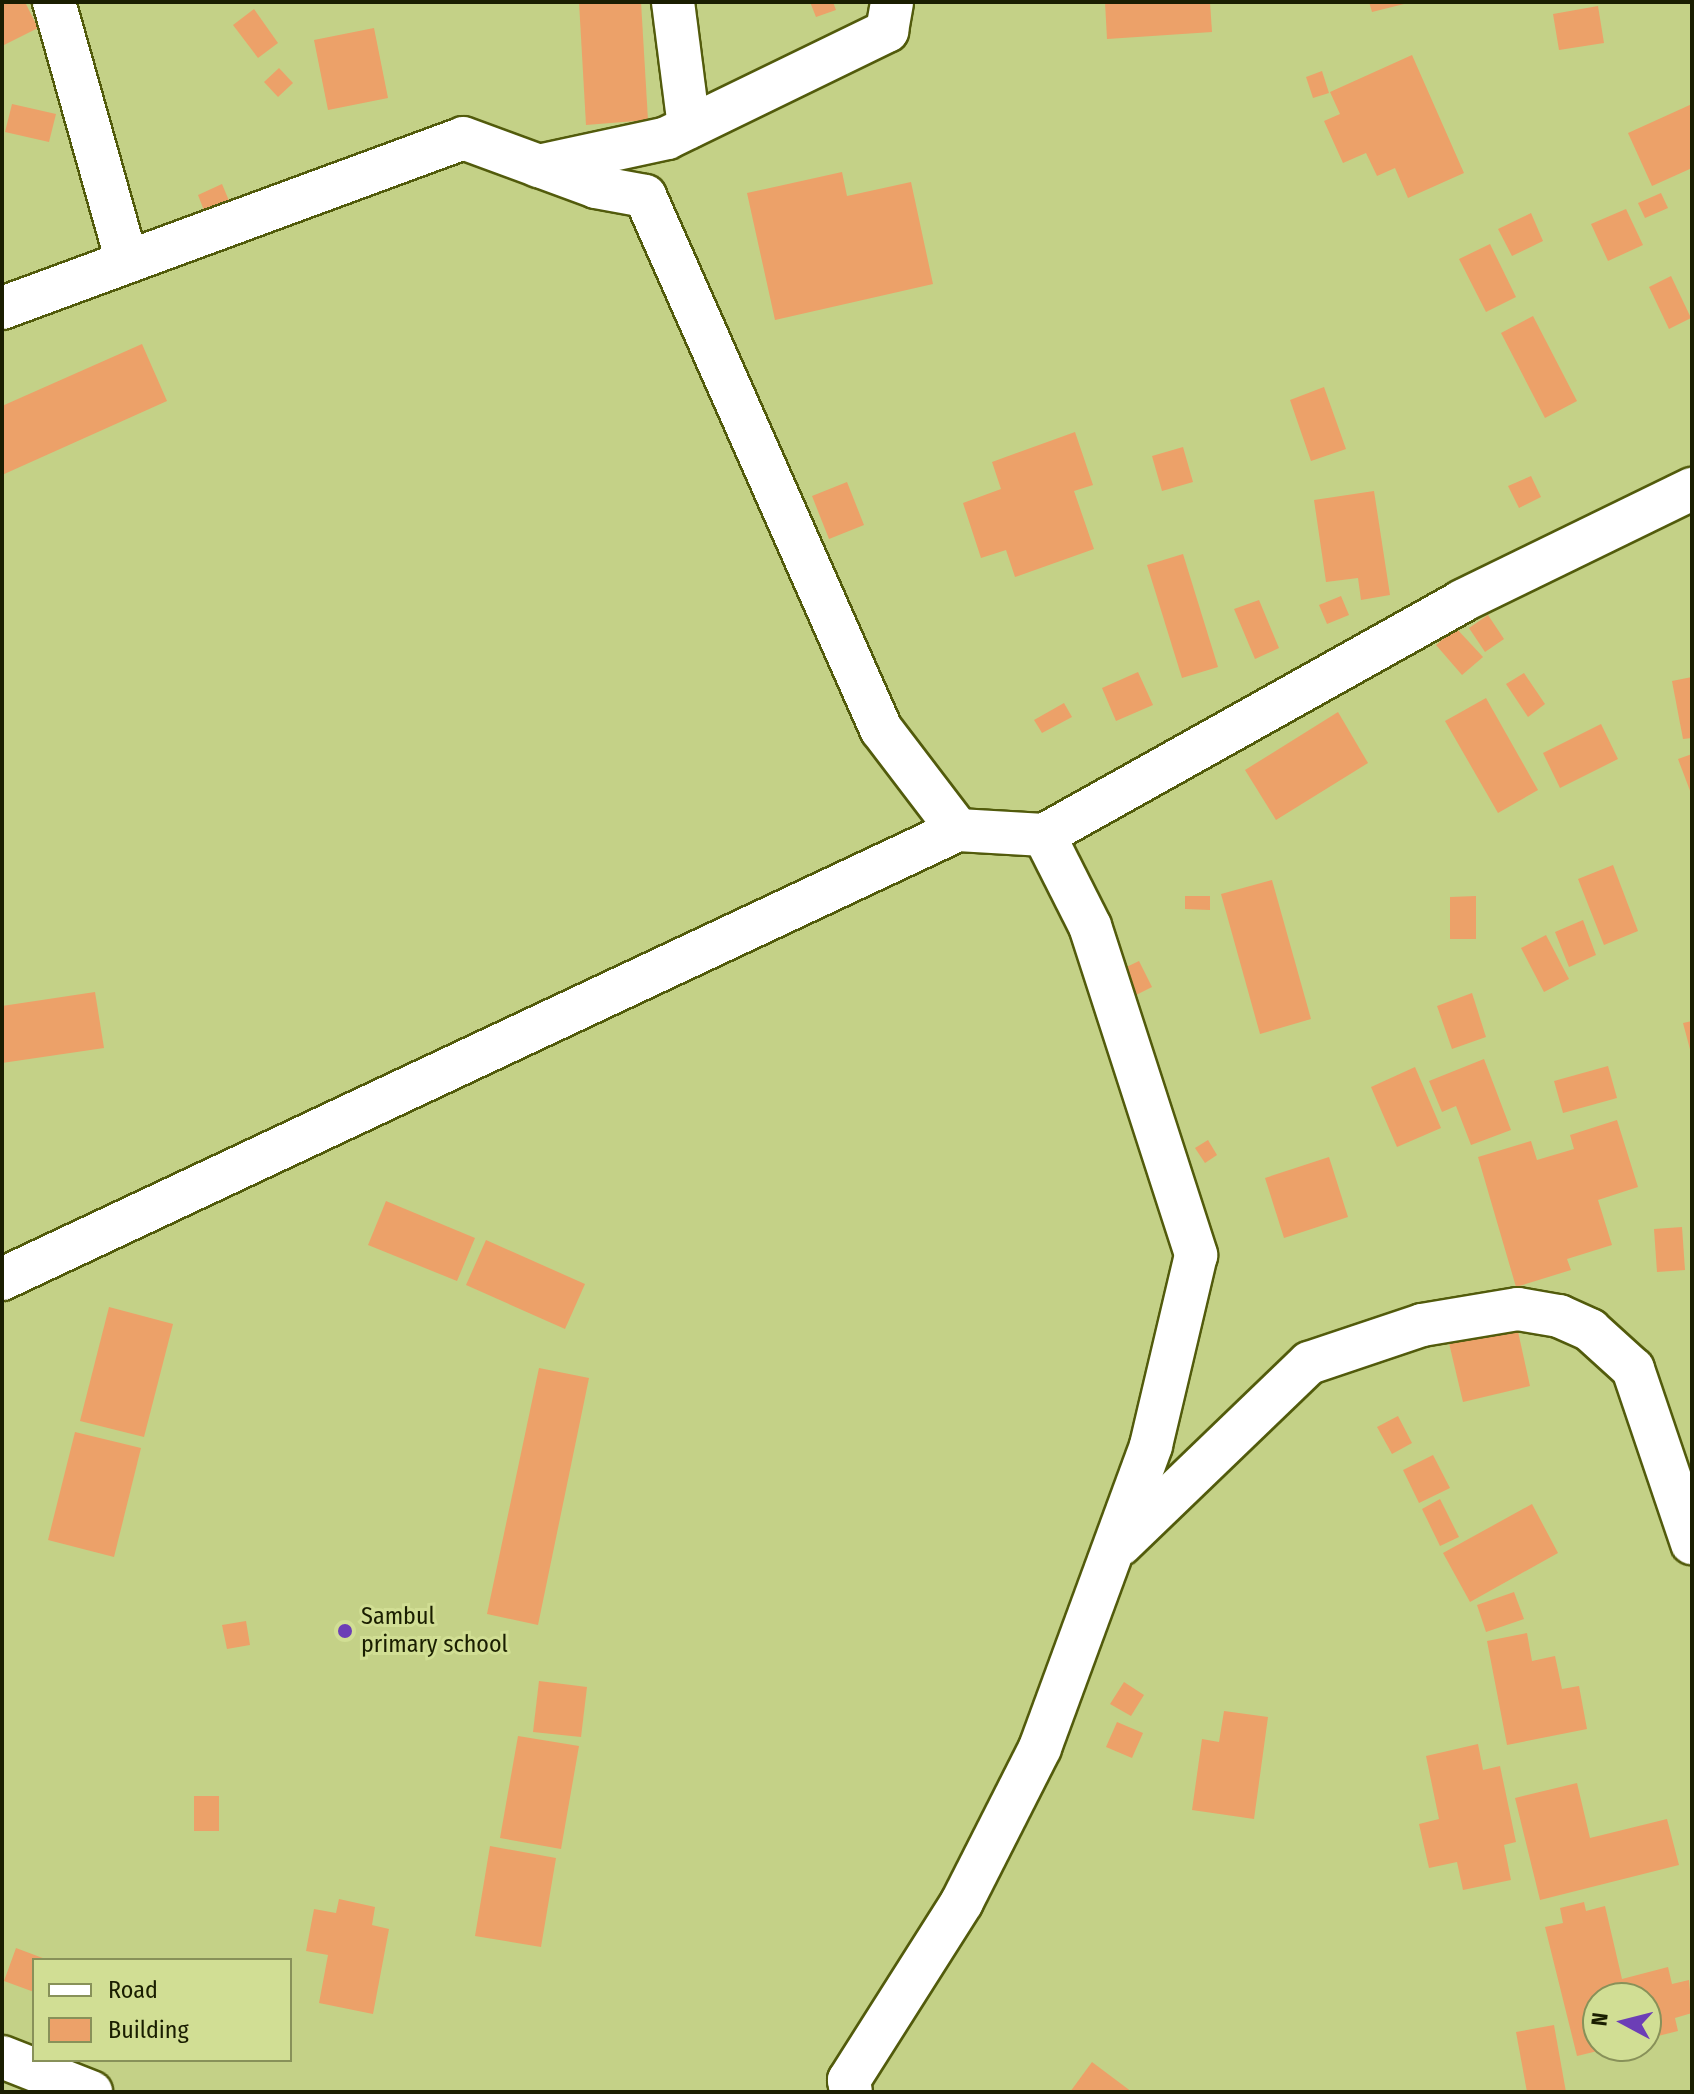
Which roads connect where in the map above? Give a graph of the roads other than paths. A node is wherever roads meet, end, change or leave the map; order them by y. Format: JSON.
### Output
{"nodes":[{"id":1,"x":54,"y":2,"type":"edge"},
{"id":2,"x":673,"y":2,"type":"edge"},
{"id":3,"x":892,"y":2,"type":"edge"},
{"id":4,"x":689,"y":127,"type":"junction"},
{"id":5,"x":537,"y":167,"type":"junction"},
{"id":6,"x":127,"y":262,"type":"junction"},
{"id":7,"x":2,"y":308,"type":"edge"},
{"id":8,"x":1692,"y":489,"type":"edge"},
{"id":9,"x":958,"y":830,"type":"junction"},
{"id":10,"x":1044,"y":835,"type":"junction"},
{"id":11,"x":2,"y":1279,"type":"edge"},
{"id":12,"x":1692,"y":1543,"type":"edge"},
{"id":13,"x":1112,"y":1553,"type":"junction"},
{"id":14,"x":2,"y":2057,"type":"edge"},
{"id":15,"x":91,"y":2092,"type":"edge"},
{"id":16,"x":851,"y":2092,"type":"edge"}],
"edges":[{"from":1,"to":6,"type":"street"},
{"from":2,"to":4,"type":"street"},
{"from":3,"to":4,"type":"street"},
{"from":4,"to":5,"type":"street"},
{"from":5,"to":6,"type":"street"},
{"from":5,"to":9,"type":"street"},
{"from":6,"to":7,"type":"street"},
{"from":8,"to":10,"type":"street"},
{"from":9,"to":10,"type":"street"},
{"from":9,"to":11,"type":"street"},
{"from":10,"to":13,"type":"street"},
{"from":12,"to":13,"type":"street"},
{"from":13,"to":16,"type":"street"},
{"from":14,"to":15,"type":"street"}]}
